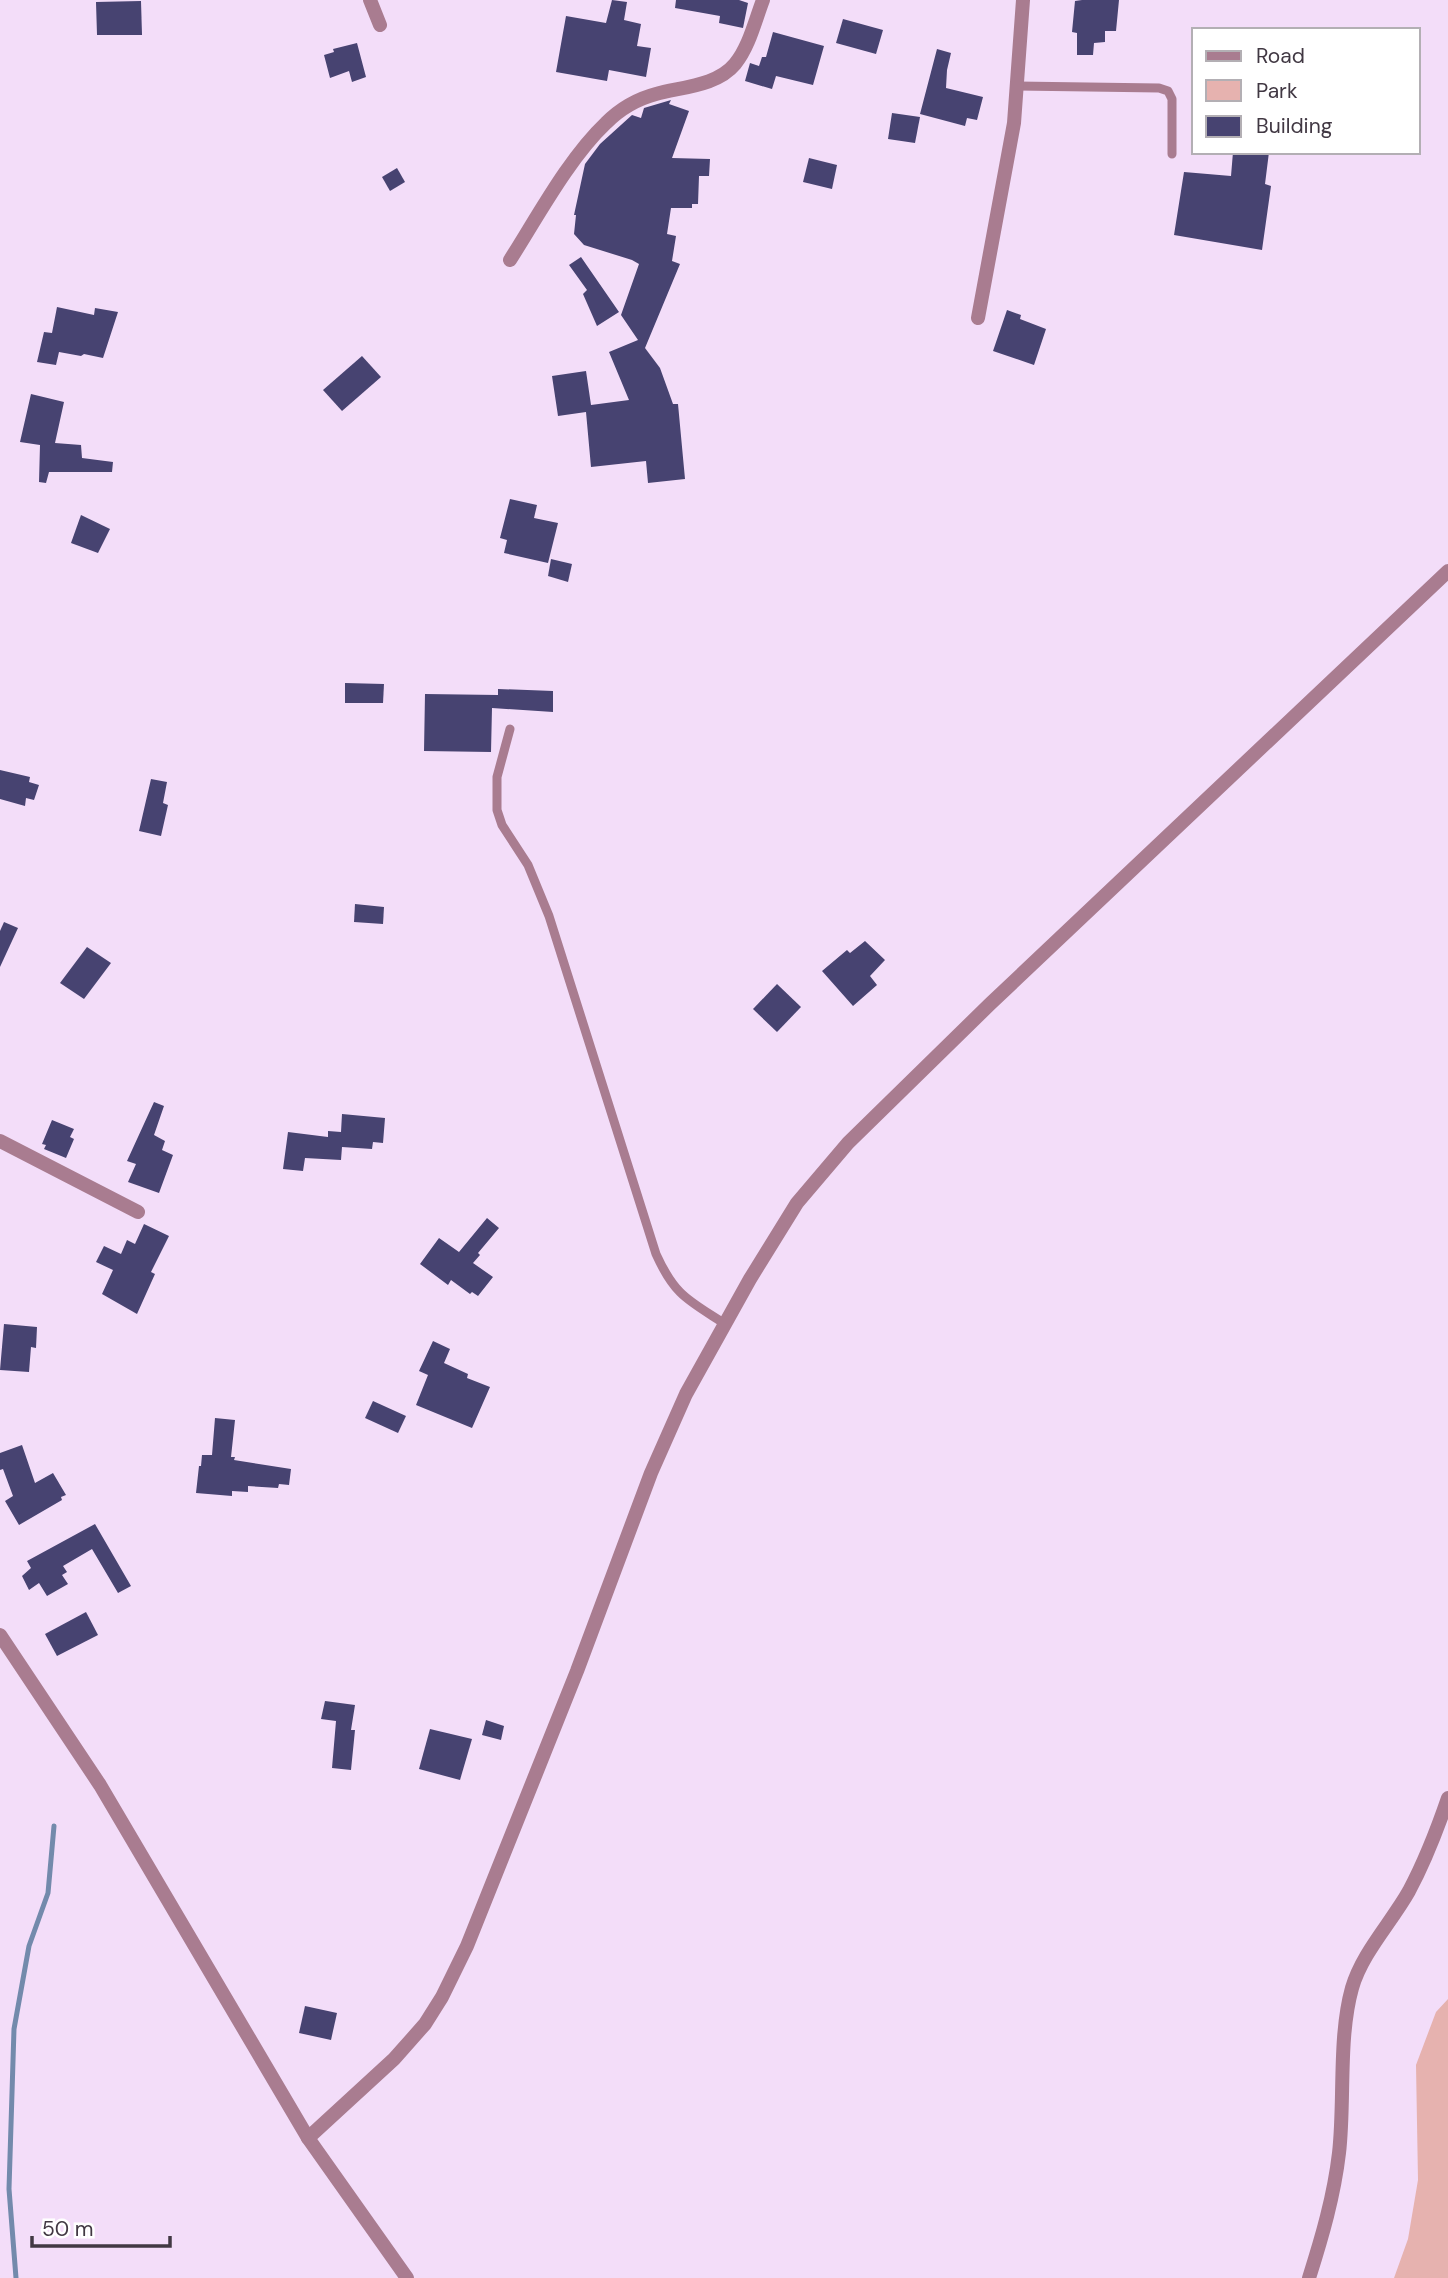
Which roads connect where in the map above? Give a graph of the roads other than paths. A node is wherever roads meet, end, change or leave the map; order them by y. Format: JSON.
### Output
{"nodes":[{"id":1,"x":370,"y":0,"type":"edge"},
{"id":2,"x":762,"y":0,"type":"edge"},
{"id":3,"x":1023,"y":0,"type":"edge"},
{"id":4,"x":380,"y":25,"type":"dead end"},
{"id":5,"x":1017,"y":86,"type":"junction"},
{"id":6,"x":1172,"y":154,"type":"dead end"},
{"id":7,"x":510,"y":260,"type":"dead end"},
{"id":8,"x":978,"y":318,"type":"dead end"},
{"id":9,"x":1448,"y":570,"type":"edge"},
{"id":10,"x":510,"y":729,"type":"dead end"},
{"id":11,"x":0,"y":1141,"type":"edge"},
{"id":12,"x":138,"y":1212,"type":"dead end"},
{"id":13,"x":725,"y":1324,"type":"junction"},
{"id":14,"x":0,"y":1635,"type":"edge"},
{"id":15,"x":1448,"y":1798,"type":"edge"},
{"id":16,"x":308,"y":2138,"type":"junction"},
{"id":17,"x":407,"y":2278,"type":"edge"},
{"id":18,"x":1310,"y":2278,"type":"edge"}],
"edges":[{"from":1,"to":4,"type":"street"},
{"from":2,"to":7,"type":"street"},
{"from":3,"to":5,"type":"street"},
{"from":5,"to":6,"type":"lane"},
{"from":5,"to":8,"type":"street"},
{"from":9,"to":13,"type":"street"},
{"from":10,"to":13,"type":"lane"},
{"from":11,"to":12,"type":"street"},
{"from":13,"to":16,"type":"street"},
{"from":14,"to":16,"type":"street"},
{"from":15,"to":18,"type":"street"},
{"from":16,"to":17,"type":"street"}]}
